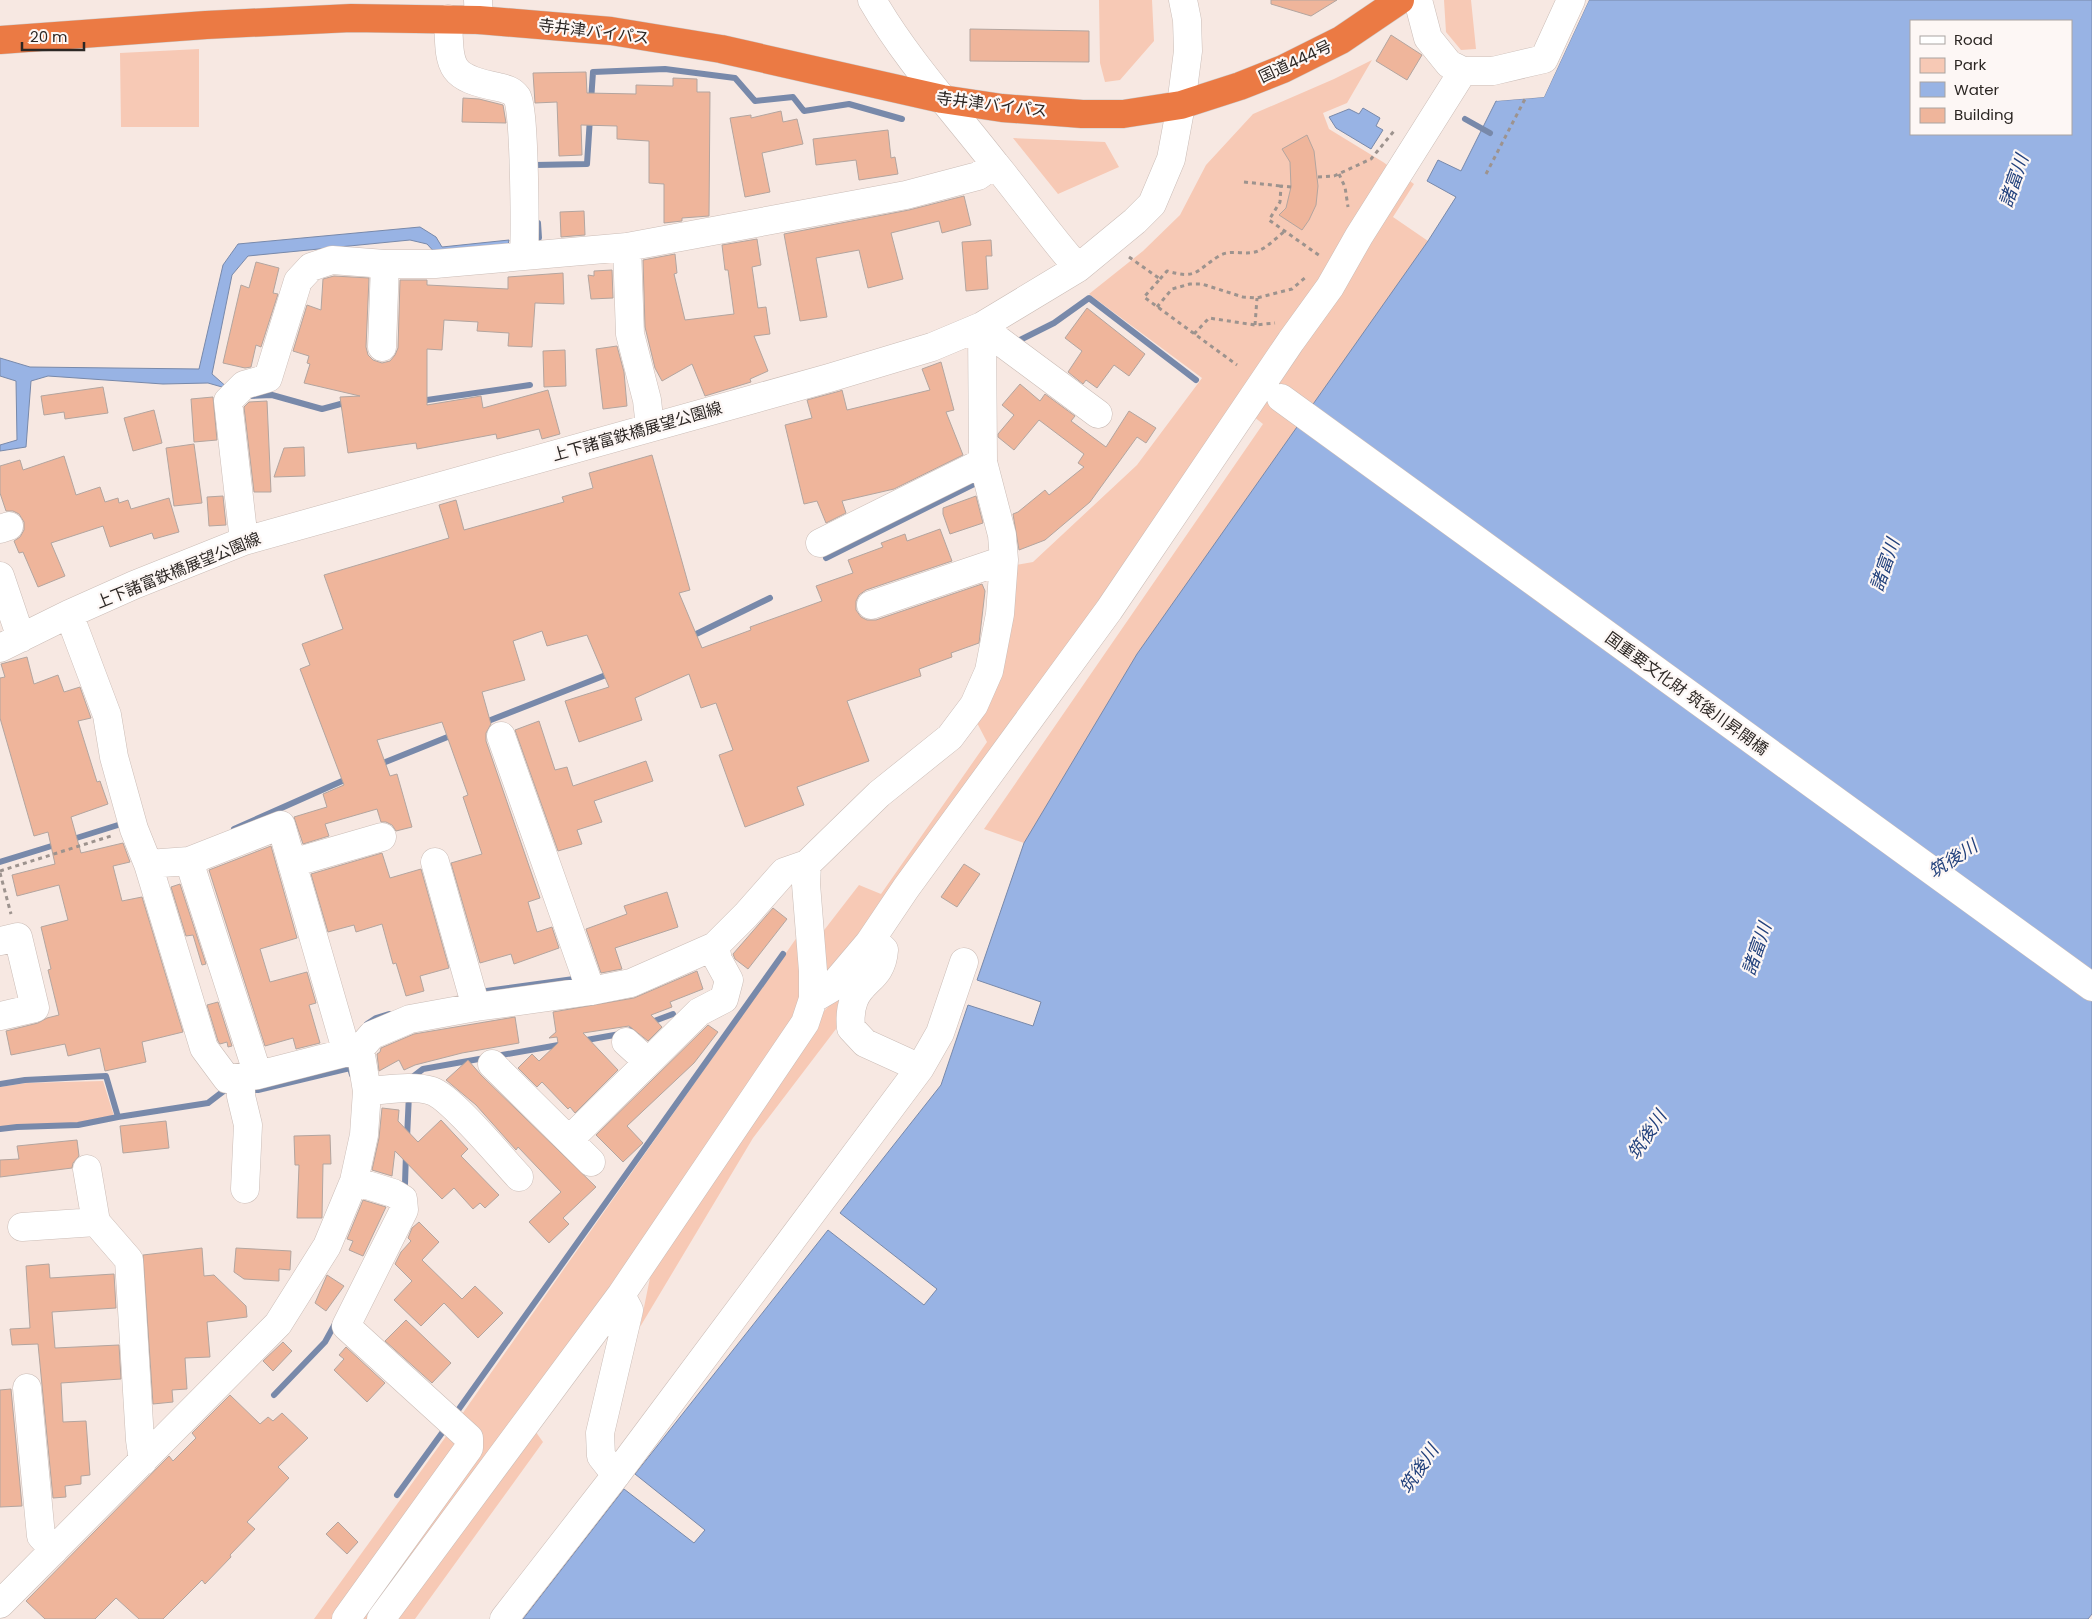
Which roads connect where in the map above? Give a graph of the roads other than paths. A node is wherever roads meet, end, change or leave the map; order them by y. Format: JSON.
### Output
{"nodes":[{"id":1,"x":872,"y":0,"type":"edge"},
{"id":2,"x":1183,"y":0,"type":"edge"},
{"id":3,"x":1400,"y":0,"type":"edge"},
{"id":4,"x":1418,"y":0,"type":"edge"},
{"id":5,"x":1571,"y":0,"type":"edge"},
{"id":6,"x":478,"y":10,"type":"edge"},
{"id":7,"x":448,"y":19,"type":"junction"},
{"id":8,"x":0,"y":40,"type":"edge"},
{"id":9,"x":1463,"y":71,"type":"junction"},
{"id":10,"x":942,"y":99,"type":"junction"},
{"id":11,"x":1181,"y":105,"type":"junction"},
{"id":12,"x":995,"y":164,"type":"junction"},
{"id":13,"x":627,"y":246,"type":"junction"},
{"id":14,"x":524,"y":256,"type":"junction"},
{"id":15,"x":386,"y":264,"type":"junction"},
{"id":16,"x":1078,"y":268,"type":"junction"},
{"id":17,"x":982,"y":326,"type":"junction"},
{"id":18,"x":382,"y":347,"type":"dead end"},
{"id":19,"x":1281,"y":398,"type":"dead end"},
{"id":20,"x":1098,"y":414,"type":"dead end"},
{"id":21,"x":650,"y":427,"type":"junction"},
{"id":22,"x":983,"y":462,"type":"junction"},
{"id":23,"x":244,"y":541,"type":"junction"},
{"id":24,"x":820,"y":543,"type":"dead end"},
{"id":25,"x":1004,"y":560,"type":"junction"},
{"id":26,"x":0,"y":576,"type":"edge"},
{"id":27,"x":871,"y":606,"type":"dead end"},
{"id":28,"x":69,"y":614,"type":"junction"},
{"id":29,"x":11,"y":643,"type":"edge"},
{"id":30,"x":501,"y":736,"type":"dead end"},
{"id":31,"x":382,"y":837,"type":"dead end"},
{"id":32,"x":189,"y":861,"type":"junction"},
{"id":33,"x":435,"y":862,"type":"dead end"},
{"id":34,"x":292,"y":863,"type":"junction"},
{"id":35,"x":148,"y":864,"type":"junction"},
{"id":36,"x":807,"y":864,"type":"junction"},
{"id":37,"x":9,"y":939,"type":"edge"},
{"id":38,"x":869,"y":943,"type":"junction"},
{"id":39,"x":715,"y":946,"type":"junction"},
{"id":40,"x":964,"y":962,"type":"dead end"},
{"id":41,"x":588,"y":983,"type":"junction"},
{"id":42,"x":2092,"y":987,"type":"edge"},
{"id":43,"x":473,"y":997,"type":"junction"},
{"id":44,"x":813,"y":999,"type":"junction"},
{"id":45,"x":0,"y":1016,"type":"edge"},
{"id":46,"x":626,"y":1042,"type":"dead end"},
{"id":47,"x":353,"y":1051,"type":"junction"},
{"id":48,"x":648,"y":1062,"type":"junction"},
{"id":49,"x":492,"y":1064,"type":"dead end"},
{"id":50,"x":920,"y":1068,"type":"junction"},
{"id":51,"x":247,"y":1083,"type":"junction"},
{"id":52,"x":367,"y":1091,"type":"junction"},
{"id":53,"x":569,"y":1140,"type":"junction"},
{"id":54,"x":591,"y":1162,"type":"dead end"},
{"id":55,"x":87,"y":1169,"type":"dead end"},
{"id":56,"x":519,"y":1177,"type":"dead end"},
{"id":57,"x":354,"y":1181,"type":"junction"},
{"id":58,"x":245,"y":1189,"type":"dead end"},
{"id":59,"x":96,"y":1222,"type":"junction"},
{"id":60,"x":22,"y":1227,"type":"dead end"},
{"id":61,"x":621,"y":1295,"type":"junction"},
{"id":62,"x":27,"y":1388,"type":"dead end"},
{"id":63,"x":142,"y":1450,"type":"junction"},
{"id":64,"x":616,"y":1474,"type":"junction"},
{"id":65,"x":48,"y":1543,"type":"junction"},
{"id":66,"x":0,"y":1604,"type":"edge"},
{"id":67,"x":346,"y":1619,"type":"edge"},
{"id":68,"x":380,"y":1619,"type":"edge"},
{"id":69,"x":504,"y":1619,"type":"edge"}],
"edges":[{"from":1,"to":10,"type":"street"},
{"from":2,"to":11,"type":"street","name":"上下諸富鉄橋展望公園線"},
{"from":3,"to":11,"type":"highway","name":"国道444号"},
{"from":4,"to":9,"type":"street"},
{"from":5,"to":9,"type":"street"},
{"from":6,"to":7,"type":"highway","name":"寺井津バイパス"},
{"from":6,"to":10,"type":"highway","name":"寺井津バイパス"},
{"from":7,"to":8,"type":"highway","name":"寺井津バイパス"},
{"from":7,"to":14,"type":"street"},
{"from":9,"to":38,"type":"street"},
{"from":10,"to":11,"type":"highway","name":"寺井津バイパス"},
{"from":10,"to":12,"type":"street"},
{"from":11,"to":16,"type":"street","name":"上下諸富鉄橋展望公園線"},
{"from":12,"to":13,"type":"street"},
{"from":12,"to":16,"type":"street"},
{"from":13,"to":14,"type":"street"},
{"from":13,"to":21,"type":"street"},
{"from":14,"to":15,"type":"street"},
{"from":15,"to":18,"type":"street"},
{"from":15,"to":23,"type":"street"},
{"from":16,"to":17,"type":"street","name":"上下諸富鉄橋展望公園線"},
{"from":17,"to":20,"type":"street"},
{"from":17,"to":21,"type":"street","name":"上下諸富鉄橋展望公園線"},
{"from":17,"to":22,"type":"street"},
{"from":19,"to":42,"type":"street","name":"国重要文化財 筑後川昇開橋"},
{"from":21,"to":23,"type":"street","name":"上下諸富鉄橋展望公園線"},
{"from":22,"to":24,"type":"street"},
{"from":22,"to":25,"type":"street"},
{"from":23,"to":28,"type":"street","name":"上下諸富鉄橋展望公園線"},
{"from":25,"to":27,"type":"street"},
{"from":25,"to":36,"type":"street"},
{"from":26,"to":29,"type":"street"},
{"from":28,"to":29,"type":"street","name":"上下諸富鉄橋展望公園線"},
{"from":28,"to":35,"type":"street"},
{"from":30,"to":41,"type":"street"},
{"from":31,"to":34,"type":"street"},
{"from":32,"to":34,"type":"street"},
{"from":32,"to":35,"type":"street"},
{"from":32,"to":51,"type":"street"},
{"from":33,"to":43,"type":"street"},
{"from":34,"to":47,"type":"street"},
{"from":35,"to":51,"type":"street"},
{"from":36,"to":39,"type":"street"},
{"from":36,"to":44,"type":"street"},
{"from":37,"to":45,"type":"street"},
{"from":38,"to":44,"type":"street"},
{"from":38,"to":50,"type":"street"},
{"from":39,"to":41,"type":"street"},
{"from":39,"to":48,"type":"street"},
{"from":40,"to":50,"type":"street"},
{"from":41,"to":43,"type":"street"},
{"from":43,"to":47,"type":"street"},
{"from":44,"to":61,"type":"street"},
{"from":46,"to":48,"type":"street"},
{"from":47,"to":51,"type":"street"},
{"from":47,"to":52,"type":"street"},
{"from":48,"to":53,"type":"street"},
{"from":49,"to":53,"type":"street"},
{"from":50,"to":64,"type":"street"},
{"from":51,"to":58,"type":"street"},
{"from":52,"to":56,"type":"street"},
{"from":52,"to":57,"type":"street"},
{"from":53,"to":54,"type":"street"},
{"from":55,"to":59,"type":"street"},
{"from":57,"to":63,"type":"street"},
{"from":57,"to":67,"type":"street"},
{"from":59,"to":60,"type":"street"},
{"from":59,"to":63,"type":"street"},
{"from":61,"to":64,"type":"street"},
{"from":61,"to":68,"type":"street"},
{"from":62,"to":65,"type":"street"},
{"from":63,"to":65,"type":"street"},
{"from":64,"to":69,"type":"street"},
{"from":65,"to":66,"type":"street"}]}
